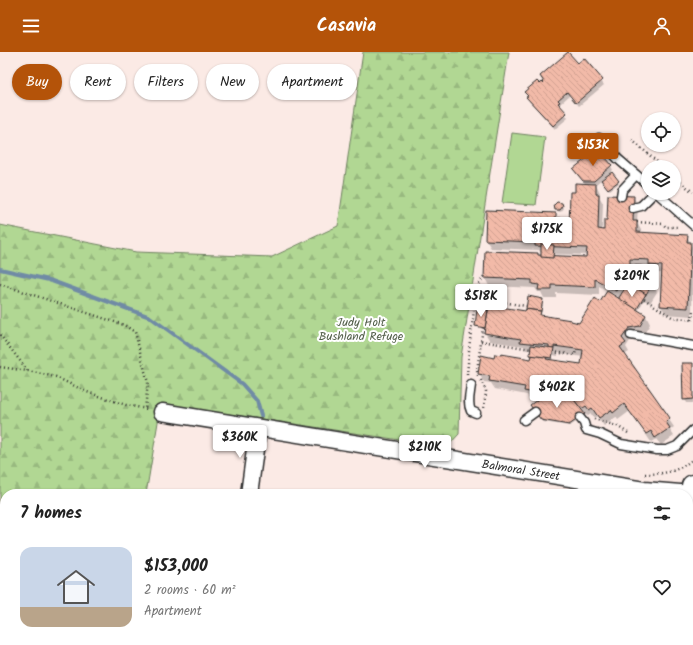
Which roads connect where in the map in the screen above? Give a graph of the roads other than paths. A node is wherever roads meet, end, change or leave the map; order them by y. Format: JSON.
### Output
{"nodes":[{"id":1,"x":599,"y":138,"type":"dead end"},
{"id":2,"x":636,"y":175,"type":"junction"},
{"id":3,"x":641,"y":179,"type":"edge"},
{"id":4,"x":621,"y":196,"type":"dead end"},
{"id":5,"x":648,"y":200,"type":"edge"},
{"id":6,"x":664,"y":200,"type":"edge"},
{"id":7,"x":633,"y":208,"type":"dead end"},
{"id":8,"x":693,"y":225,"type":"edge"},
{"id":9,"x":631,"y":336,"type":"dead end"},
{"id":10,"x":693,"y":346,"type":"edge"},
{"id":11,"x":471,"y":385,"type":"road end"},
{"id":12,"x":162,"y":412,"type":"road end"},
{"id":13,"x":535,"y":412,"type":"dead end"},
{"id":14,"x":480,"y":413,"type":"road end"},
{"id":15,"x":580,"y":418,"type":"road end"},
{"id":16,"x":524,"y":420,"type":"dead end"},
{"id":17,"x":258,"y":428,"type":"junction"},
{"id":18,"x":693,"y":430,"type":"edge"},
{"id":19,"x":249,"y":489,"type":"edge"},
{"id":20,"x":638,"y":489,"type":"edge"}],
"edges":[{"from":1,"to":2,"type":"lane"},
{"from":2,"to":3,"type":"lane"},
{"from":2,"to":4,"type":"lane"},
{"from":5,"to":7,"type":"lane"},
{"from":6,"to":8,"type":"lane"},
{"from":9,"to":10,"type":"lane"},
{"from":11,"to":14,"type":"lane"},
{"from":12,"to":17,"type":"street","name":"Balmoral Street"},
{"from":13,"to":16,"type":"lane"},
{"from":15,"to":18,"type":"lane"},
{"from":17,"to":19,"type":"street"},
{"from":17,"to":20,"type":"street","name":"Balmoral Street"}]}
